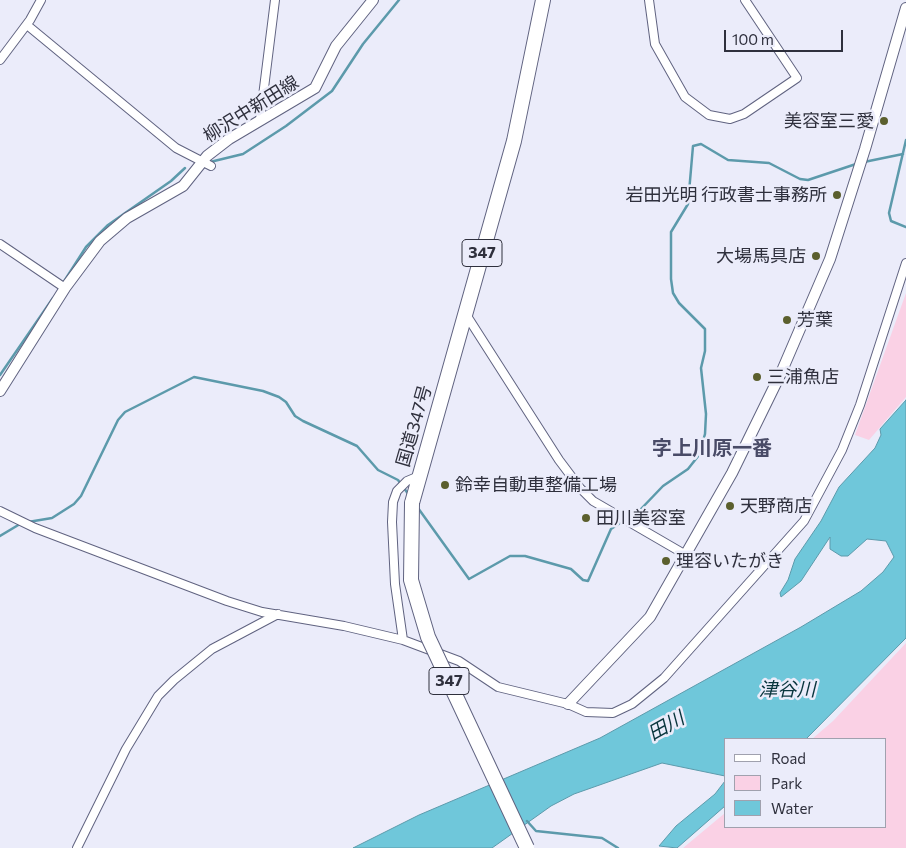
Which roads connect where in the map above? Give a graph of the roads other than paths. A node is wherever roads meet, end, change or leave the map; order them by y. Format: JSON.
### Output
{"nodes":[{"id":1,"x":41,"y":0,"type":"edge"},
{"id":2,"x":275,"y":0,"type":"edge"},
{"id":3,"x":373,"y":0,"type":"edge"},
{"id":4,"x":543,"y":0,"type":"edge"},
{"id":5,"x":649,"y":0,"type":"edge"},
{"id":6,"x":745,"y":0,"type":"edge"},
{"id":7,"x":906,"y":8,"type":"edge"},
{"id":8,"x":27,"y":25,"type":"junction"},
{"id":9,"x":1,"y":58,"type":"edge"},
{"id":10,"x":260,"y":120,"type":"junction"},
{"id":11,"x":207,"y":163,"type":"junction"},
{"id":12,"x":0,"y":244,"type":"edge"},
{"id":13,"x":906,"y":263,"type":"edge"},
{"id":14,"x":65,"y":288,"type":"junction"},
{"id":15,"x":465,"y":313,"type":"junction"},
{"id":16,"x":0,"y":391,"type":"edge"},
{"id":17,"x":413,"y":479,"type":"junction"},
{"id":18,"x":0,"y":511,"type":"edge"},
{"id":19,"x":686,"y":555,"type":"junction"},
{"id":20,"x":278,"y":614,"type":"junction"},
{"id":21,"x":403,"y":640,"type":"junction"},
{"id":22,"x":568,"y":704,"type":"junction"},
{"id":23,"x":76,"y":848,"type":"edge"},
{"id":24,"x":528,"y":848,"type":"edge"}],
"edges":[{"from":1,"to":8,"type":"street"},
{"from":2,"to":10,"type":"street"},
{"from":3,"to":10,"type":"street","name":"柳沢中新田線"},
{"from":4,"to":15,"type":"highway","name":"国道347号","number":"347"},
{"from":5,"to":6,"type":"street"},
{"from":7,"to":19,"type":"street"},
{"from":8,"to":9,"type":"street"},
{"from":8,"to":11,"type":"street"},
{"from":10,"to":11,"type":"street","name":"柳沢中新田線"},
{"from":11,"to":14,"type":"street","name":"柳沢中新田線"},
{"from":12,"to":14,"type":"street"},
{"from":13,"to":22,"type":"street"},
{"from":14,"to":16,"type":"street","name":"柳沢中新田線"},
{"from":15,"to":17,"type":"highway","name":"国道347号","number":"347"},
{"from":15,"to":19,"type":"street"},
{"from":17,"to":21,"type":"street"},
{"from":17,"to":24,"type":"highway","name":"国道347号","number":"347","bridge":true},
{"from":18,"to":20,"type":"street"},
{"from":19,"to":22,"type":"street"},
{"from":20,"to":21,"type":"street"},
{"from":20,"to":23,"type":"street"},
{"from":21,"to":22,"type":"street"}]}
